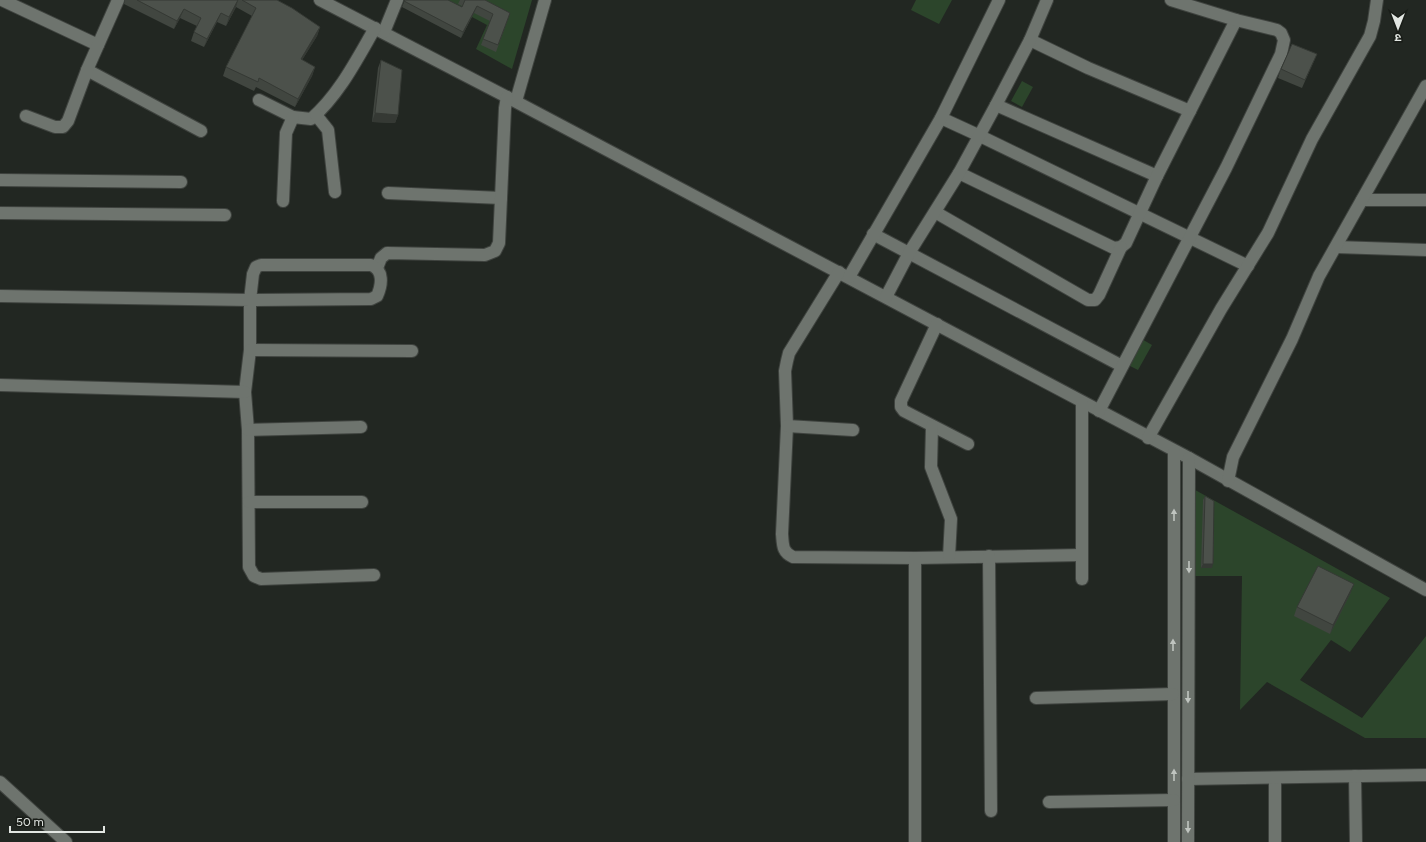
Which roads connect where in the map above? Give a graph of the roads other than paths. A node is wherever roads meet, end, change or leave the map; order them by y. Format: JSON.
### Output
{"nodes":[{"id":1,"x":2,"y":0,"type":"edge"},
{"id":2,"x":118,"y":0,"type":"edge"},
{"id":3,"x":320,"y":0,"type":"edge"},
{"id":4,"x":397,"y":0,"type":"edge"},
{"id":5,"x":545,"y":0,"type":"edge"},
{"id":6,"x":999,"y":0,"type":"edge"},
{"id":7,"x":1047,"y":0,"type":"edge"},
{"id":8,"x":1171,"y":0,"type":"edge"},
{"id":9,"x":1377,"y":0,"type":"edge"},
{"id":10,"x":1236,"y":20,"type":"junction"},
{"id":11,"x":379,"y":30,"type":"junction"},
{"id":12,"x":1030,"y":40,"type":"junction"},
{"id":13,"x":98,"y":45,"type":"junction"},
{"id":14,"x":88,"y":70,"type":"junction"},
{"id":15,"x":1426,"y":86,"type":"edge"},
{"id":16,"x":512,"y":99,"type":"junction"},
{"id":17,"x":259,"y":100,"type":"dead end"},
{"id":18,"x":996,"y":105,"type":"junction"},
{"id":19,"x":1190,"y":111,"type":"junction"},
{"id":20,"x":316,"y":115,"type":"junction"},
{"id":21,"x":26,"y":116,"type":"dead end"},
{"id":22,"x":293,"y":117,"type":"junction"},
{"id":23,"x":941,"y":118,"type":"junction"},
{"id":24,"x":201,"y":131,"type":"dead end"},
{"id":25,"x":978,"y":135,"type":"junction"},
{"id":26,"x":959,"y":173,"type":"junction"},
{"id":27,"x":1157,"y":176,"type":"junction"},
{"id":28,"x":0,"y":180,"type":"edge"},
{"id":29,"x":181,"y":182,"type":"dead end"},
{"id":30,"x":335,"y":192,"type":"dead end"},
{"id":31,"x":388,"y":193,"type":"dead end"},
{"id":32,"x":501,"y":198,"type":"junction"},
{"id":33,"x":1362,"y":200,"type":"junction"},
{"id":34,"x":1426,"y":200,"type":"edge"},
{"id":35,"x":283,"y":202,"type":"dead end"},
{"id":36,"x":935,"y":212,"type":"junction"},
{"id":37,"x":0,"y":213,"type":"edge"},
{"id":38,"x":1139,"y":213,"type":"junction"},
{"id":39,"x":225,"y":215,"type":"dead end"},
{"id":40,"x":873,"y":234,"type":"junction"},
{"id":41,"x":1189,"y":236,"type":"junction"},
{"id":42,"x":1336,"y":247,"type":"junction"},
{"id":43,"x":1121,"y":248,"type":"junction"},
{"id":44,"x":1426,"y":250,"type":"edge"},
{"id":45,"x":909,"y":254,"type":"junction"},
{"id":46,"x":1248,"y":266,"type":"junction"},
{"id":47,"x":377,"y":268,"type":"junction"},
{"id":48,"x":844,"y":275,"type":"junction"},
{"id":49,"x":0,"y":296,"type":"edge"},
{"id":50,"x":886,"y":297,"type":"junction"},
{"id":51,"x":250,"y":300,"type":"junction"},
{"id":52,"x":937,"y":324,"type":"junction"},
{"id":53,"x":250,"y":350,"type":"junction"},
{"id":54,"x":412,"y":351,"type":"dead end"},
{"id":55,"x":1122,"y":366,"type":"junction"},
{"id":56,"x":0,"y":385,"type":"edge"},
{"id":57,"x":245,"y":392,"type":"junction"},
{"id":58,"x":1082,"y":403,"type":"junction"},
{"id":59,"x":1100,"y":411,"type":"junction"},
{"id":60,"x":787,"y":426,"type":"junction"},
{"id":61,"x":932,"y":426,"type":"junction"},
{"id":62,"x":361,"y":427,"type":"dead end"},
{"id":63,"x":248,"y":430,"type":"junction"},
{"id":64,"x":853,"y":430,"type":"dead end"},
{"id":65,"x":1148,"y":438,"type":"junction"},
{"id":66,"x":968,"y":444,"type":"dead end"},
{"id":67,"x":1174,"y":451,"type":"junction"},
{"id":68,"x":1189,"y":458,"type":"junction"},
{"id":69,"x":1228,"y":481,"type":"junction"},
{"id":70,"x":248,"y":502,"type":"junction"},
{"id":71,"x":362,"y":502,"type":"dead end"},
{"id":72,"x":1082,"y":555,"type":"junction"},
{"id":73,"x":989,"y":556,"type":"junction"},
{"id":74,"x":948,"y":557,"type":"junction"},
{"id":75,"x":916,"y":558,"type":"junction"},
{"id":76,"x":374,"y":575,"type":"dead end"},
{"id":77,"x":1082,"y":579,"type":"dead end"},
{"id":78,"x":1426,"y":590,"type":"edge"},
{"id":79,"x":1173,"y":694,"type":"junction"},
{"id":80,"x":1036,"y":698,"type":"dead end"},
{"id":81,"x":1426,"y":775,"type":"edge"},
{"id":82,"x":1355,"y":776,"type":"junction"},
{"id":83,"x":1275,"y":778,"type":"junction"},
{"id":84,"x":1188,"y":779,"type":"junction"},
{"id":85,"x":0,"y":782,"type":"edge"},
{"id":86,"x":1174,"y":800,"type":"junction"},
{"id":87,"x":1050,"y":802,"type":"dead end"},
{"id":88,"x":991,"y":811,"type":"dead end"},
{"id":89,"x":66,"y":842,"type":"edge"},
{"id":90,"x":916,"y":842,"type":"edge"},
{"id":91,"x":1174,"y":842,"type":"edge"},
{"id":92,"x":1188,"y":842,"type":"edge"},
{"id":93,"x":1275,"y":842,"type":"edge"},
{"id":94,"x":1356,"y":842,"type":"edge"}],
"edges":[{"from":1,"to":13,"type":"street"},
{"from":2,"to":13,"type":"street"},
{"from":3,"to":11,"type":"street"},
{"from":4,"to":11,"type":"street"},
{"from":5,"to":16,"type":"street"},
{"from":6,"to":23,"type":"street"},
{"from":7,"to":12,"type":"street"},
{"from":8,"to":10,"type":"street"},
{"from":9,"to":46,"type":"street"},
{"from":10,"to":19,"type":"street"},
{"from":10,"to":41,"type":"street"},
{"from":11,"to":16,"type":"street"},
{"from":11,"to":20,"type":"street"},
{"from":12,"to":18,"type":"street"},
{"from":12,"to":19,"type":"street"},
{"from":13,"to":14,"type":"street"},
{"from":14,"to":21,"type":"street"},
{"from":14,"to":24,"type":"street"},
{"from":15,"to":33,"type":"street"},
{"from":16,"to":32,"type":"street"},
{"from":16,"to":48,"type":"street"},
{"from":17,"to":22,"type":"street"},
{"from":18,"to":25,"type":"street"},
{"from":18,"to":27,"type":"street"},
{"from":19,"to":27,"type":"street"},
{"from":20,"to":22,"type":"street"},
{"from":20,"to":30,"type":"street"},
{"from":22,"to":35,"type":"street"},
{"from":23,"to":25,"type":"street"},
{"from":23,"to":40,"type":"street"},
{"from":25,"to":26,"type":"street"},
{"from":25,"to":38,"type":"street"},
{"from":26,"to":36,"type":"street"},
{"from":26,"to":43,"type":"street"},
{"from":27,"to":38,"type":"street"},
{"from":28,"to":29,"type":"street"},
{"from":31,"to":32,"type":"street"},
{"from":32,"to":47,"type":"street"},
{"from":33,"to":34,"type":"street"},
{"from":33,"to":42,"type":"street"},
{"from":36,"to":43,"type":"street"},
{"from":36,"to":45,"type":"street"},
{"from":37,"to":39,"type":"street"},
{"from":38,"to":41,"type":"street"},
{"from":38,"to":43,"type":"street"},
{"from":40,"to":45,"type":"street"},
{"from":40,"to":48,"type":"street"},
{"from":41,"to":46,"type":"street"},
{"from":41,"to":55,"type":"street"},
{"from":42,"to":44,"type":"street"},
{"from":42,"to":69,"type":"street"},
{"from":45,"to":50,"type":"street"},
{"from":45,"to":55,"type":"street"},
{"from":46,"to":65,"type":"street"},
{"from":47,"to":51,"type":"street"},
{"from":47,"to":51,"type":"street"},
{"from":48,"to":50,"type":"street"},
{"from":48,"to":60,"type":"street"},
{"from":49,"to":51,"type":"street"},
{"from":50,"to":52,"type":"street"},
{"from":51,"to":53,"type":"street"},
{"from":52,"to":58,"type":"street"},
{"from":52,"to":61,"type":"street"},
{"from":53,"to":54,"type":"street"},
{"from":53,"to":57,"type":"street"},
{"from":55,"to":59,"type":"street"},
{"from":56,"to":57,"type":"street"},
{"from":57,"to":63,"type":"street"},
{"from":58,"to":59,"type":"street"},
{"from":58,"to":72,"type":"street"},
{"from":59,"to":65,"type":"street"},
{"from":60,"to":64,"type":"street"},
{"from":60,"to":75,"type":"street"},
{"from":61,"to":66,"type":"street"},
{"from":61,"to":74,"type":"street"},
{"from":62,"to":63,"type":"street"},
{"from":63,"to":70,"type":"street"},
{"from":65,"to":67,"type":"street"},
{"from":67,"to":68,"type":"street"},
{"from":79,"to":67,"type":"street","one_way":true},
{"from":68,"to":69,"type":"street"},
{"from":68,"to":84,"type":"street","one_way":true},
{"from":69,"to":78,"type":"street"},
{"from":70,"to":71,"type":"street"},
{"from":70,"to":76,"type":"street"},
{"from":72,"to":73,"type":"street"},
{"from":72,"to":77,"type":"street"},
{"from":73,"to":74,"type":"street"},
{"from":73,"to":88,"type":"street"},
{"from":74,"to":75,"type":"street"},
{"from":75,"to":90,"type":"street"},
{"from":79,"to":80,"type":"street"},
{"from":86,"to":79,"type":"street","one_way":true},
{"from":81,"to":82,"type":"street"},
{"from":82,"to":83,"type":"street"},
{"from":82,"to":94,"type":"street"},
{"from":83,"to":84,"type":"street"},
{"from":83,"to":93,"type":"street"},
{"from":84,"to":92,"type":"street","one_way":true},
{"from":85,"to":89,"type":"street"},
{"from":86,"to":87,"type":"street"},
{"from":86,"to":91,"type":"street"}]}
